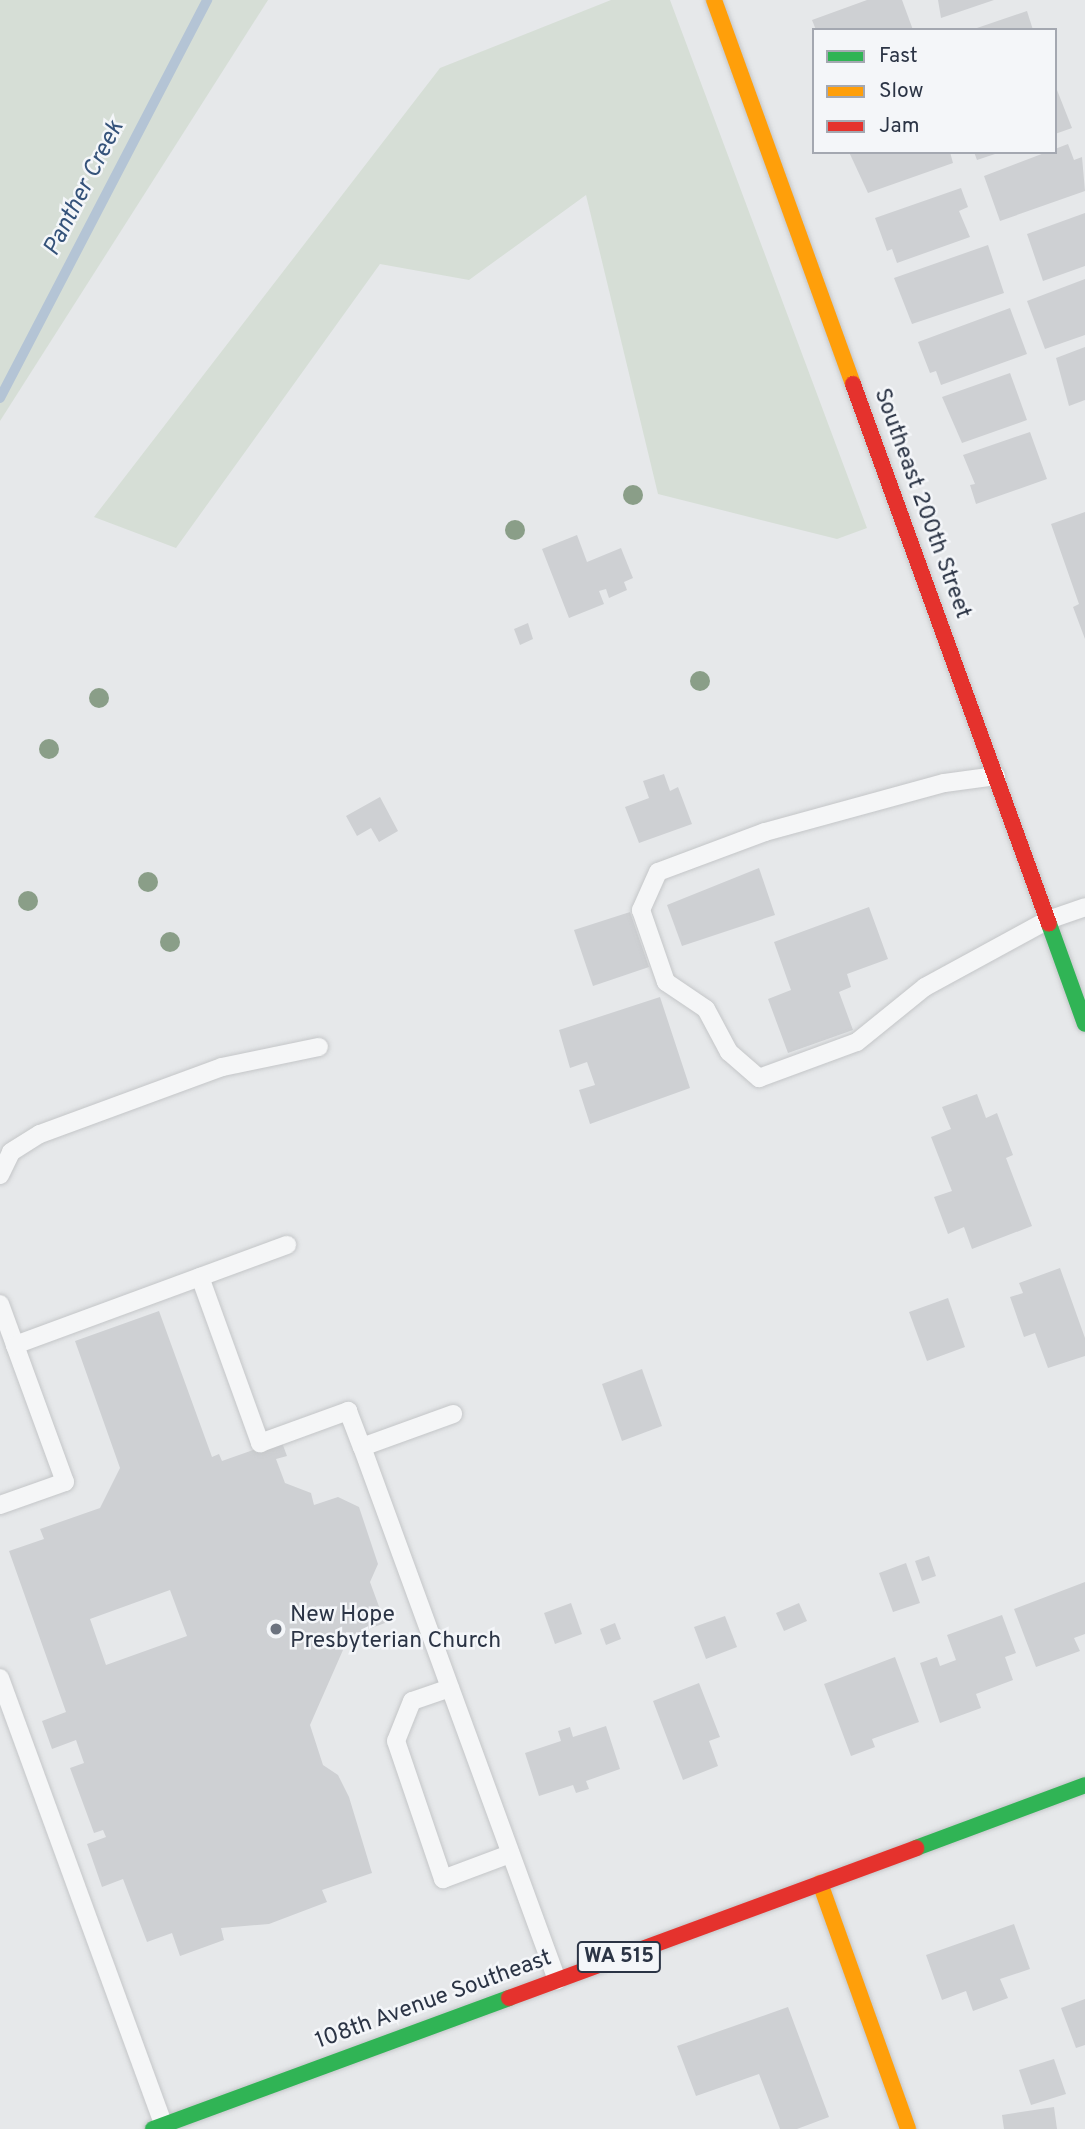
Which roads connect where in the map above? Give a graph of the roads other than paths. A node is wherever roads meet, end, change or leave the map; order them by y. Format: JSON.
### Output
{"nodes":[{"id":1,"x":713,"y":0,"type":"edge"},
{"id":2,"x":996,"y":776,"type":"junction"},
{"id":3,"x":1085,"y":907,"type":"edge"},
{"id":4,"x":1048,"y":920,"type":"junction"},
{"id":5,"x":1085,"y":1024,"type":"edge"},
{"id":6,"x":319,"y":1046,"type":"dead end"},
{"id":7,"x":0,"y":1175,"type":"edge"},
{"id":8,"x":287,"y":1245,"type":"dead end"},
{"id":9,"x":200,"y":1277,"type":"junction"},
{"id":10,"x":0,"y":1304,"type":"edge"},
{"id":11,"x":15,"y":1345,"type":"junction"},
{"id":12,"x":453,"y":1414,"type":"dead end"},
{"id":13,"x":362,"y":1447,"type":"junction"},
{"id":14,"x":0,"y":1505,"type":"edge"},
{"id":15,"x":0,"y":1678,"type":"edge"},
{"id":16,"x":450,"y":1688,"type":"junction"},
{"id":17,"x":1085,"y":1785,"type":"edge"},
{"id":18,"x":510,"y":1854,"type":"junction"},
{"id":19,"x":820,"y":1883,"type":"junction"},
{"id":20,"x":557,"y":1980,"type":"junction"},
{"id":21,"x":158,"y":2127,"type":"edge"},
{"id":22,"x":908,"y":2129,"type":"edge"}],
"edges":[{"from":1,"to":2,"type":"street","name":"Southeast 200th Street"},
{"from":2,"to":4,"type":"street","name":"Southeast 200th Street"},
{"from":2,"to":4,"type":"lane"},
{"from":3,"to":4,"type":"lane"},
{"from":4,"to":5,"type":"street","name":"Southeast 200th Street"},
{"from":6,"to":7,"type":"lane"},
{"from":8,"to":9,"type":"lane"},
{"from":9,"to":11,"type":"lane"},
{"from":9,"to":13,"type":"lane"},
{"from":10,"to":11,"type":"lane"},
{"from":11,"to":14,"type":"lane"},
{"from":12,"to":13,"type":"lane"},
{"from":13,"to":16,"type":"lane"},
{"from":15,"to":21,"type":"lane"},
{"from":16,"to":18,"type":"lane"},
{"from":16,"to":18,"type":"lane"},
{"from":17,"to":19,"type":"street","name":"108th Avenue Southeast","number":"WA 515"},
{"from":18,"to":20,"type":"lane"},
{"from":19,"to":20,"type":"street","name":"108th Avenue Southeast","number":"WA 515"},
{"from":19,"to":22,"type":"street"},
{"from":20,"to":21,"type":"street","name":"108th Avenue Southeast","number":"WA 515"}]}
